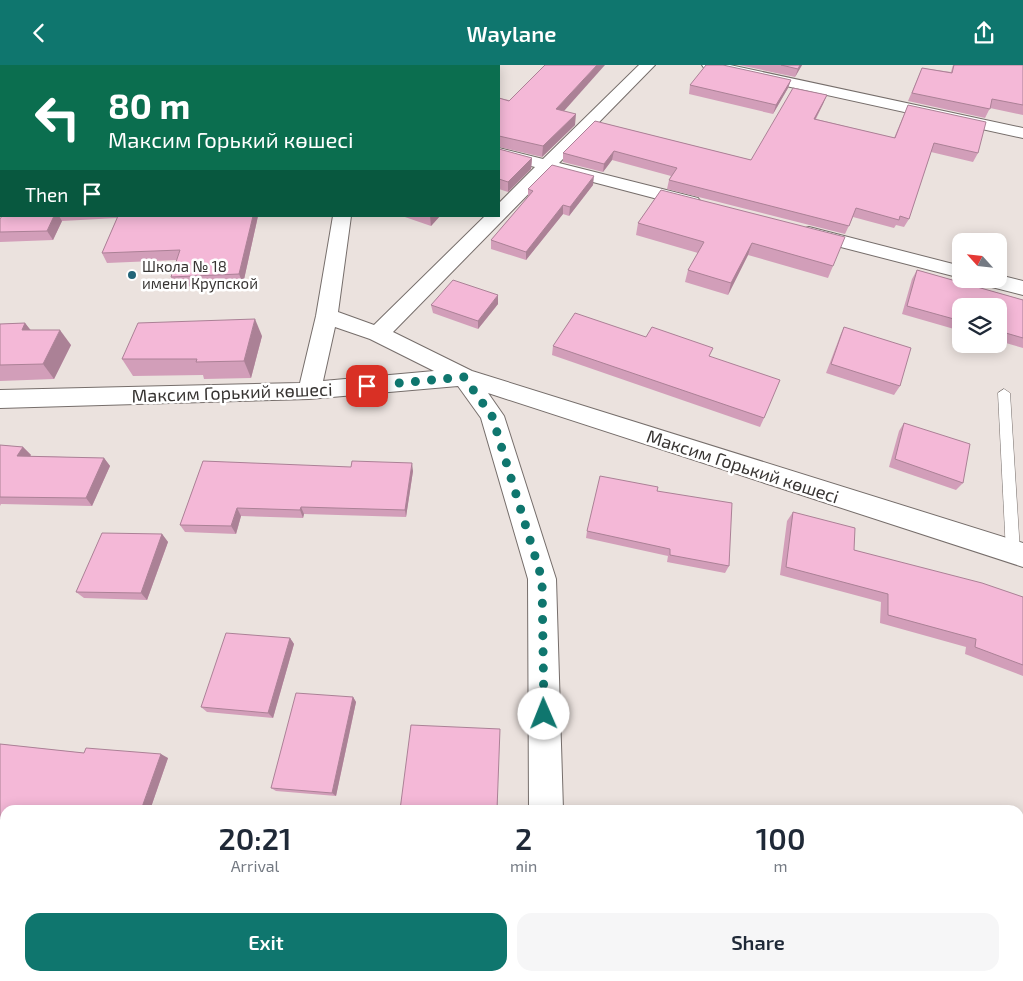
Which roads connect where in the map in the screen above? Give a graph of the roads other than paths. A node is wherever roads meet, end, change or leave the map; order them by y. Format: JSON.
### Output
{"nodes":[{"id":1,"x":648,"y":65,"type":"edge"},
{"id":2,"x":709,"y":65,"type":"edge"},
{"id":3,"x":1023,"y":133,"type":"edge"},
{"id":4,"x":500,"y":153,"type":"edge"},
{"id":5,"x":547,"y":165,"type":"junction"},
{"id":6,"x":711,"y":207,"type":"edge"},
{"id":7,"x":500,"y":212,"type":"edge"},
{"id":8,"x":342,"y":217,"type":"edge"},
{"id":9,"x":495,"y":217,"type":"edge"},
{"id":10,"x":788,"y":227,"type":"edge"},
{"id":11,"x":952,"y":270,"type":"edge"},
{"id":12,"x":1008,"y":284,"type":"edge"},
{"id":13,"x":1023,"y":288,"type":"edge"},
{"id":14,"x":326,"y":316,"type":"junction"},
{"id":15,"x":378,"y":334,"type":"junction"},
{"id":16,"x":464,"y":377,"type":"junction"},
{"id":17,"x":308,"y":391,"type":"junction"},
{"id":18,"x":1004,"y":393,"type":"dead end"},
{"id":19,"x":0,"y":399,"type":"edge"},
{"id":20,"x":1018,"y":553,"type":"edge"},
{"id":21,"x":546,"y":805,"type":"edge"}],
"edges":[{"from":1,"to":5,"type":"street"},
{"from":2,"to":3,"type":"street"},
{"from":4,"to":5,"type":"street"},
{"from":5,"to":6,"type":"street"},
{"from":5,"to":7,"type":"street"},
{"from":8,"to":14,"type":"street"},
{"from":9,"to":15,"type":"street"},
{"from":10,"to":11,"type":"street"},
{"from":12,"to":13,"type":"street"},
{"from":14,"to":15,"type":"street","name":"Максим Горький көшесі"},
{"from":14,"to":17,"type":"street"},
{"from":15,"to":16,"type":"street","name":"Максим Горький көшесі"},
{"from":16,"to":17,"type":"street","name":"Максим Горький көшесі"},
{"from":16,"to":20,"type":"street","name":"Максим Горький көшесі"},
{"from":16,"to":21,"type":"street"},
{"from":17,"to":19,"type":"street","name":"Максим Горький көшесі"},
{"from":18,"to":20,"type":"lane"}]}
